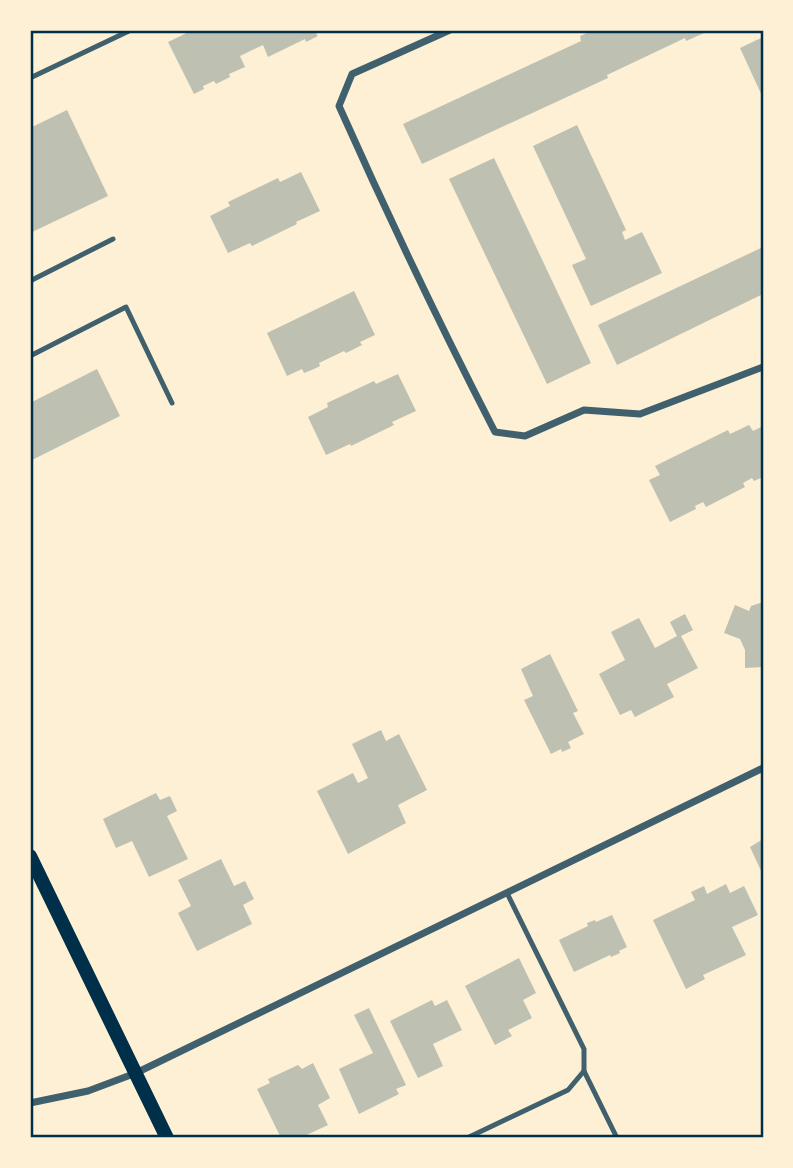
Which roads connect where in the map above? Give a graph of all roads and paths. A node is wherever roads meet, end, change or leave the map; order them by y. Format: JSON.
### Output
{"nodes":[{"id":1,"x":131,"y":30,"type":"edge"},
{"id":2,"x":450,"y":30,"type":"edge"},
{"id":3,"x":30,"y":78,"type":"edge"},
{"id":4,"x":113,"y":239,"type":"dead end"},
{"id":5,"x":30,"y":281,"type":"edge"},
{"id":6,"x":30,"y":356,"type":"edge"},
{"id":7,"x":763,"y":367,"type":"edge"},
{"id":8,"x":172,"y":403,"type":"dead end"},
{"id":9,"x":763,"y":768,"type":"edge"},
{"id":10,"x":30,"y":856,"type":"edge"},
{"id":11,"x":507,"y":893,"type":"junction"},
{"id":12,"x":584,"y":1071,"type":"junction"},
{"id":13,"x":136,"y":1073,"type":"junction"},
{"id":14,"x":30,"y":1103,"type":"edge"},
{"id":15,"x":167,"y":1138,"type":"edge"},
{"id":16,"x":467,"y":1138,"type":"edge"},
{"id":17,"x":617,"y":1138,"type":"edge"}],
"edges":[{"from":1,"to":3,"type":"lane"},
{"from":2,"to":7,"type":"street"},
{"from":4,"to":5,"type":"lane"},
{"from":6,"to":8,"type":"lane"},
{"from":9,"to":11,"type":"street"},
{"from":10,"to":13,"type":"main road"},
{"from":11,"to":12,"type":"lane"},
{"from":11,"to":13,"type":"street"},
{"from":12,"to":16,"type":"lane"},
{"from":12,"to":17,"type":"lane"},
{"from":13,"to":14,"type":"street"},
{"from":13,"to":15,"type":"main road"}]}
